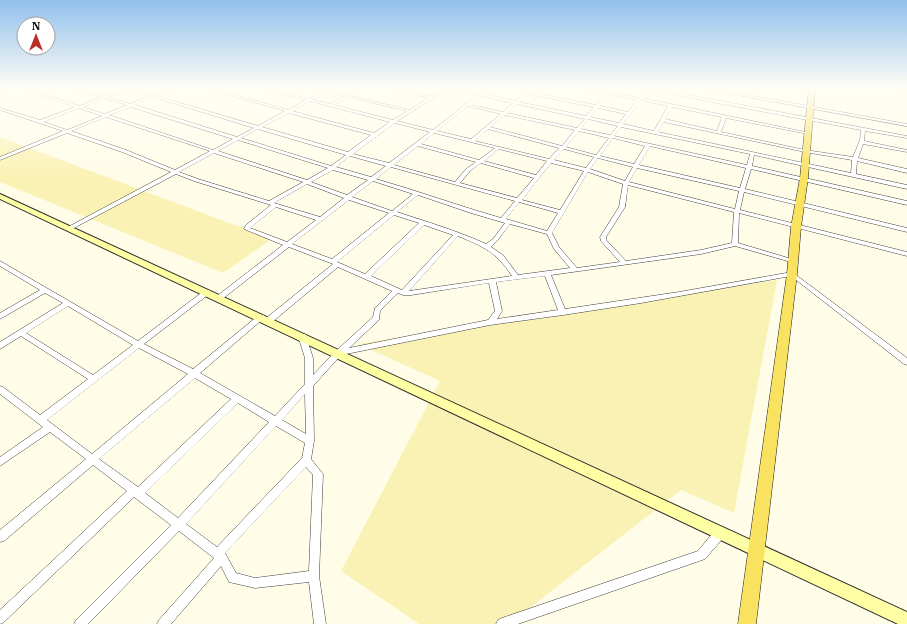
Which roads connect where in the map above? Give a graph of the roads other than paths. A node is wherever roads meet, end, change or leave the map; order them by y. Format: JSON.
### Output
{"nodes":[{"id":1,"x":27,"y":118,"type":"edge"},
{"id":2,"x":50,"y":118,"type":"edge"},
{"id":3,"x":99,"y":118,"type":"edge"},
{"id":4,"x":111,"y":118,"type":"edge"},
{"id":5,"x":170,"y":118,"type":"edge"},
{"id":6,"x":225,"y":118,"type":"edge"},
{"id":7,"x":275,"y":118,"type":"edge"},
{"id":8,"x":314,"y":118,"type":"edge"},
{"id":9,"x":378,"y":118,"type":"edge"},
{"id":10,"x":399,"y":118,"type":"edge"},
{"id":11,"x":450,"y":118,"type":"edge"},
{"id":12,"x":498,"y":118,"type":"edge"},
{"id":13,"x":529,"y":118,"type":"edge"},
{"id":14,"x":588,"y":118,"type":"joint"},
{"id":15,"x":625,"y":118,"type":"edge"},
{"id":16,"x":723,"y":118,"type":"edge"},
{"id":17,"x":734,"y":118,"type":"edge"},
{"id":18,"x":810,"y":118,"type":"edge"},
{"id":19,"x":825,"y":118,"type":"edge"},
{"id":20,"x":850,"y":118,"type":"edge"},
{"id":21,"x":662,"y":120,"type":"joint"},
{"id":22,"x":40,"y":122,"type":"junction"},
{"id":23,"x":393,"y":122,"type":"junction"},
{"id":24,"x":907,"y":124,"type":"edge"},
{"id":25,"x":620,"y":125,"type":"junction"},
{"id":26,"x":258,"y":128,"type":"junction"},
{"id":27,"x":488,"y":128,"type":"junction"},
{"id":28,"x":863,"y":129,"type":"junction"},
{"id":29,"x":577,"y":130,"type":"junction"},
{"id":30,"x":66,"y":132,"type":"junction"},
{"id":31,"x":433,"y":132,"type":"junction"},
{"id":32,"x":655,"y":132,"type":"junction"},
{"id":33,"x":719,"y":132,"type":"junction"},
{"id":34,"x":808,"y":133,"type":"junction"},
{"id":35,"x":375,"y":135,"type":"junction"},
{"id":36,"x":612,"y":137,"type":"junction"},
{"id":37,"x":238,"y":138,"type":"junction"},
{"id":38,"x":907,"y":138,"type":"edge"},
{"id":39,"x":472,"y":141,"type":"junction"},
{"id":40,"x":862,"y":142,"type":"junction"},
{"id":41,"x":417,"y":144,"type":"junction"},
{"id":42,"x":648,"y":145,"type":"junction"},
{"id":43,"x":563,"y":147,"type":"junction"},
{"id":44,"x":498,"y":148,"type":"junction"},
{"id":45,"x":805,"y":151,"type":"junction"},
{"id":46,"x":907,"y":151,"type":"edge"},
{"id":47,"x":212,"y":152,"type":"junction"},
{"id":48,"x":349,"y":154,"type":"junction"},
{"id":49,"x":752,"y":154,"type":"junction"},
{"id":50,"x":598,"y":156,"type":"junction"},
{"id":51,"x":0,"y":159,"type":"edge"},
{"id":52,"x":855,"y":159,"type":"junction"},
{"id":53,"x":550,"y":161,"type":"junction"},
{"id":54,"x":481,"y":162,"type":"junction"},
{"id":55,"x":391,"y":164,"type":"junction"},
{"id":56,"x":804,"y":165,"type":"junction"},
{"id":57,"x":636,"y":166,"type":"junction"},
{"id":58,"x":332,"y":168,"type":"junction"},
{"id":59,"x":749,"y":168,"type":"junction"},
{"id":60,"x":587,"y":170,"type":"junction"},
{"id":61,"x":907,"y":171,"type":"edge"},
{"id":62,"x":174,"y":172,"type":"junction"},
{"id":63,"x":853,"y":175,"type":"junction"},
{"id":64,"x":536,"y":177,"type":"junction"},
{"id":65,"x":804,"y":178,"type":"junction"},
{"id":66,"x":371,"y":180,"type":"junction"},
{"id":67,"x":307,"y":182,"type":"junction"},
{"id":68,"x":457,"y":183,"type":"junction"},
{"id":69,"x":626,"y":183,"type":"junction"},
{"id":70,"x":907,"y":187,"type":"edge"},
{"id":71,"x":743,"y":190,"type":"junction"},
{"id":72,"x":416,"y":194,"type":"junction"},
{"id":73,"x":0,"y":196,"type":"edge"},
{"id":74,"x":348,"y":198,"type":"junction"},
{"id":75,"x":518,"y":200,"type":"junction"},
{"id":76,"x":907,"y":203,"type":"edge"},
{"id":77,"x":272,"y":204,"type":"junction"},
{"id":78,"x":800,"y":204,"type":"junction"},
{"id":79,"x":561,"y":212,"type":"junction"},
{"id":80,"x":737,"y":212,"type":"junction"},
{"id":81,"x":393,"y":213,"type":"junction"},
{"id":82,"x":320,"y":219,"type":"junction"},
{"id":83,"x":502,"y":220,"type":"junction"},
{"id":84,"x":424,"y":222,"type":"junction"},
{"id":85,"x":509,"y":222,"type":"junction"},
{"id":86,"x":796,"y":227,"type":"junction"},
{"id":87,"x":70,"y":228,"type":"junction"},
{"id":88,"x":907,"y":230,"type":"edge"},
{"id":89,"x":549,"y":233,"type":"junction"},
{"id":90,"x":456,"y":235,"type":"junction"},
{"id":91,"x":288,"y":244,"type":"junction"},
{"id":92,"x":735,"y":244,"type":"junction"},
{"id":93,"x":487,"y":247,"type":"junction"},
{"id":94,"x":907,"y":254,"type":"edge"},
{"id":95,"x":793,"y":261,"type":"junction"},
{"id":96,"x":624,"y":262,"type":"junction"},
{"id":97,"x":335,"y":263,"type":"junction"},
{"id":98,"x":1,"y":264,"type":"edge"},
{"id":99,"x":575,"y":270,"type":"junction"},
{"id":100,"x":547,"y":273,"type":"junction"},
{"id":101,"x":792,"y":274,"type":"junction"},
{"id":102,"x":367,"y":276,"type":"junction"},
{"id":103,"x":516,"y":277,"type":"junction"},
{"id":104,"x":492,"y":280,"type":"junction"},
{"id":105,"x":46,"y":290,"type":"junction"},
{"id":106,"x":400,"y":291,"type":"junction"},
{"id":107,"x":207,"y":292,"type":"junction"},
{"id":108,"x":219,"y":298,"type":"junction"},
{"id":109,"x":68,"y":303,"type":"junction"},
{"id":110,"x":563,"y":313,"type":"junction"},
{"id":111,"x":0,"y":316,"type":"edge"},
{"id":112,"x":265,"y":319,"type":"junction"},
{"id":113,"x":490,"y":322,"type":"junction"},
{"id":114,"x":21,"y":333,"type":"junction"},
{"id":115,"x":302,"y":336,"type":"junction"},
{"id":116,"x":139,"y":345,"type":"junction"},
{"id":117,"x":0,"y":346,"type":"edge"},
{"id":118,"x":338,"y":354,"type":"junction"},
{"id":119,"x":907,"y":362,"type":"edge"},
{"id":120,"x":195,"y":374,"type":"junction"},
{"id":121,"x":94,"y":380,"type":"junction"},
{"id":122,"x":310,"y":385,"type":"junction"},
{"id":123,"x":0,"y":390,"type":"edge"},
{"id":124,"x":237,"y":399,"type":"junction"},
{"id":125,"x":40,"y":420,"type":"junction"},
{"id":126,"x":276,"y":420,"type":"junction"},
{"id":127,"x":50,"y":427,"type":"junction"},
{"id":128,"x":310,"y":441,"type":"junction"},
{"id":129,"x":93,"y":459,"type":"junction"},
{"id":130,"x":306,"y":460,"type":"junction"},
{"id":131,"x":0,"y":462,"type":"edge"},
{"id":132,"x":136,"y":492,"type":"junction"},
{"id":133,"x":178,"y":525,"type":"junction"},
{"id":134,"x":720,"y":533,"type":"junction"},
{"id":135,"x":0,"y":537,"type":"edge"},
{"id":136,"x":756,"y":550,"type":"junction"},
{"id":137,"x":220,"y":556,"type":"junction"},
{"id":138,"x":314,"y":576,"type":"junction"},
{"id":139,"x":0,"y":618,"type":"edge"},
{"id":140,"x":907,"y":620,"type":"edge"},
{"id":141,"x":82,"y":623,"type":"edge"},
{"id":142,"x":163,"y":624,"type":"edge"},
{"id":143,"x":320,"y":624,"type":"edge"},
{"id":144,"x":502,"y":624,"type":"edge"},
{"id":145,"x":747,"y":624,"type":"edge"}],
"edges":[{"from":1,"to":22,"type":"street"},
{"from":2,"to":22,"type":"street"},
{"from":3,"to":30,"type":"street"},
{"from":4,"to":47,"type":"street"},
{"from":5,"to":37,"type":"street"},
{"from":6,"to":26,"type":"street"},
{"from":7,"to":26,"type":"street"},
{"from":8,"to":35,"type":"street"},
{"from":9,"to":23,"type":"street"},
{"from":10,"to":23,"type":"street"},
{"from":11,"to":31,"type":"street"},
{"from":12,"to":27,"type":"street"},
{"from":13,"to":29,"type":"street"},
{"from":14,"to":25,"type":"street"},
{"from":14,"to":29,"type":"street"},
{"from":15,"to":25,"type":"street"},
{"from":16,"to":33,"type":"street"},
{"from":17,"to":34,"type":"street"},
{"from":18,"to":34,"type":"main road"},
{"from":19,"to":28,"type":"street"},
{"from":20,"to":24,"type":"street"},
{"from":21,"to":32,"type":"street"},
{"from":21,"to":33,"type":"street"},
{"from":22,"to":30,"type":"street"},
{"from":23,"to":31,"type":"street"},
{"from":23,"to":35,"type":"street"},
{"from":25,"to":32,"type":"street"},
{"from":25,"to":36,"type":"street"},
{"from":26,"to":37,"type":"street"},
{"from":26,"to":48,"type":"street"},
{"from":27,"to":39,"type":"street"},
{"from":27,"to":43,"type":"street"},
{"from":28,"to":38,"type":"street"},
{"from":28,"to":40,"type":"street"},
{"from":29,"to":36,"type":"street"},
{"from":29,"to":43,"type":"street"},
{"from":30,"to":51,"type":"street"},
{"from":30,"to":62,"type":"street"},
{"from":31,"to":39,"type":"street"},
{"from":31,"to":41,"type":"street"},
{"from":32,"to":49,"type":"street"},
{"from":33,"to":45,"type":"street"},
{"from":34,"to":45,"type":"main road"},
{"from":35,"to":48,"type":"street"},
{"from":36,"to":42,"type":"street"},
{"from":36,"to":50,"type":"street"},
{"from":37,"to":47,"type":"street"},
{"from":37,"to":58,"type":"street"},
{"from":39,"to":44,"type":"street"},
{"from":40,"to":46,"type":"street"},
{"from":40,"to":52,"type":"street"},
{"from":41,"to":54,"type":"street"},
{"from":41,"to":55,"type":"street"},
{"from":42,"to":57,"type":"street"},
{"from":42,"to":59,"type":"street"},
{"from":43,"to":50,"type":"street"},
{"from":43,"to":53,"type":"street"},
{"from":44,"to":53,"type":"street"},
{"from":44,"to":54,"type":"street"},
{"from":45,"to":52,"type":"street"},
{"from":45,"to":56,"type":"main road"},
{"from":47,"to":62,"type":"street"},
{"from":47,"to":67,"type":"street"},
{"from":48,"to":55,"type":"street"},
{"from":48,"to":58,"type":"street"},
{"from":49,"to":56,"type":"street"},
{"from":49,"to":59,"type":"street"},
{"from":50,"to":57,"type":"street"},
{"from":50,"to":60,"type":"street"},
{"from":52,"to":61,"type":"street"},
{"from":52,"to":63,"type":"street"},
{"from":53,"to":60,"type":"street"},
{"from":53,"to":64,"type":"street"},
{"from":54,"to":64,"type":"street"},
{"from":54,"to":68,"type":"street"},
{"from":55,"to":66,"type":"street"},
{"from":55,"to":68,"type":"street"},
{"from":56,"to":63,"type":"street"},
{"from":56,"to":65,"type":"main road"},
{"from":57,"to":69,"type":"street"},
{"from":57,"to":71,"type":"street"},
{"from":58,"to":66,"type":"street"},
{"from":58,"to":67,"type":"street"},
{"from":59,"to":65,"type":"street"},
{"from":59,"to":71,"type":"street"},
{"from":60,"to":69,"type":"street"},
{"from":60,"to":79,"type":"street"},
{"from":62,"to":77,"type":"street"},
{"from":62,"to":87,"type":"street"},
{"from":63,"to":70,"type":"street"},
{"from":64,"to":75,"type":"street"},
{"from":65,"to":76,"type":"street"},
{"from":65,"to":78,"type":"main road"},
{"from":66,"to":72,"type":"street"},
{"from":66,"to":74,"type":"street"},
{"from":67,"to":74,"type":"street"},
{"from":67,"to":77,"type":"street"},
{"from":68,"to":75,"type":"street"},
{"from":69,"to":80,"type":"street"},
{"from":69,"to":96,"type":"street"},
{"from":71,"to":78,"type":"street"},
{"from":71,"to":80,"type":"street"},
{"from":72,"to":81,"type":"street"},
{"from":72,"to":83,"type":"street"},
{"from":73,"to":87,"type":"street"},
{"from":74,"to":81,"type":"street"},
{"from":74,"to":82,"type":"street"},
{"from":75,"to":79,"type":"street"},
{"from":75,"to":83,"type":"street"},
{"from":77,"to":82,"type":"street"},
{"from":77,"to":91,"type":"street"},
{"from":78,"to":86,"type":"main road"},
{"from":78,"to":88,"type":"street"},
{"from":79,"to":89,"type":"street"},
{"from":80,"to":86,"type":"street"},
{"from":80,"to":92,"type":"street"},
{"from":81,"to":84,"type":"street"},
{"from":81,"to":97,"type":"street"},
{"from":82,"to":91,"type":"street"},
{"from":83,"to":85,"type":"street"},
{"from":84,"to":90,"type":"street"},
{"from":84,"to":102,"type":"street"},
{"from":85,"to":89,"type":"street"},
{"from":85,"to":93,"type":"street"},
{"from":86,"to":94,"type":"street"},
{"from":86,"to":95,"type":"main road"},
{"from":87,"to":107,"type":"street"},
{"from":89,"to":99,"type":"street"},
{"from":90,"to":93,"type":"street"},
{"from":90,"to":106,"type":"street"},
{"from":91,"to":97,"type":"street"},
{"from":91,"to":108,"type":"street"},
{"from":92,"to":95,"type":"street"},
{"from":92,"to":96,"type":"street"},
{"from":93,"to":103,"type":"street"},
{"from":95,"to":101,"type":"main road"},
{"from":96,"to":99,"type":"street"},
{"from":97,"to":102,"type":"street"},
{"from":97,"to":112,"type":"street"},
{"from":98,"to":105,"type":"street"},
{"from":99,"to":100,"type":"street"},
{"from":100,"to":103,"type":"street"},
{"from":100,"to":110,"type":"street"},
{"from":101,"to":110,"type":"street"},
{"from":101,"to":119,"type":"street"},
{"from":101,"to":136,"type":"main road"},
{"from":102,"to":106,"type":"street"},
{"from":103,"to":104,"type":"street"},
{"from":104,"to":106,"type":"street"},
{"from":104,"to":113,"type":"street"},
{"from":105,"to":109,"type":"street"},
{"from":105,"to":111,"type":"street"},
{"from":106,"to":118,"type":"street"},
{"from":107,"to":108,"type":"street"},
{"from":107,"to":116,"type":"street"},
{"from":108,"to":112,"type":"street"},
{"from":109,"to":114,"type":"street"},
{"from":109,"to":116,"type":"street"},
{"from":110,"to":113,"type":"street"},
{"from":112,"to":115,"type":"street"},
{"from":112,"to":120,"type":"street"},
{"from":113,"to":118,"type":"street"},
{"from":114,"to":117,"type":"street"},
{"from":114,"to":121,"type":"street"},
{"from":115,"to":118,"type":"street"},
{"from":115,"to":122,"type":"street"},
{"from":116,"to":120,"type":"street"},
{"from":116,"to":121,"type":"street"},
{"from":118,"to":122,"type":"street"},
{"from":118,"to":134,"type":"street"},
{"from":120,"to":124,"type":"street"},
{"from":120,"to":129,"type":"street"},
{"from":121,"to":125,"type":"street"},
{"from":122,"to":126,"type":"street"},
{"from":122,"to":128,"type":"street"},
{"from":123,"to":125,"type":"street"},
{"from":124,"to":126,"type":"street"},
{"from":124,"to":132,"type":"street"},
{"from":125,"to":127,"type":"street"},
{"from":126,"to":128,"type":"street"},
{"from":126,"to":133,"type":"street"},
{"from":127,"to":129,"type":"street"},
{"from":127,"to":131,"type":"street"},
{"from":128,"to":130,"type":"street"},
{"from":129,"to":132,"type":"street"},
{"from":129,"to":135,"type":"street"},
{"from":130,"to":137,"type":"street"},
{"from":130,"to":138,"type":"street"},
{"from":132,"to":133,"type":"street"},
{"from":132,"to":139,"type":"street"},
{"from":133,"to":137,"type":"street"},
{"from":133,"to":141,"type":"street"},
{"from":134,"to":136,"type":"street"},
{"from":134,"to":144,"type":"street"},
{"from":136,"to":140,"type":"street"},
{"from":136,"to":145,"type":"main road"},
{"from":137,"to":138,"type":"street"},
{"from":137,"to":142,"type":"street"},
{"from":138,"to":143,"type":"street"}]}
